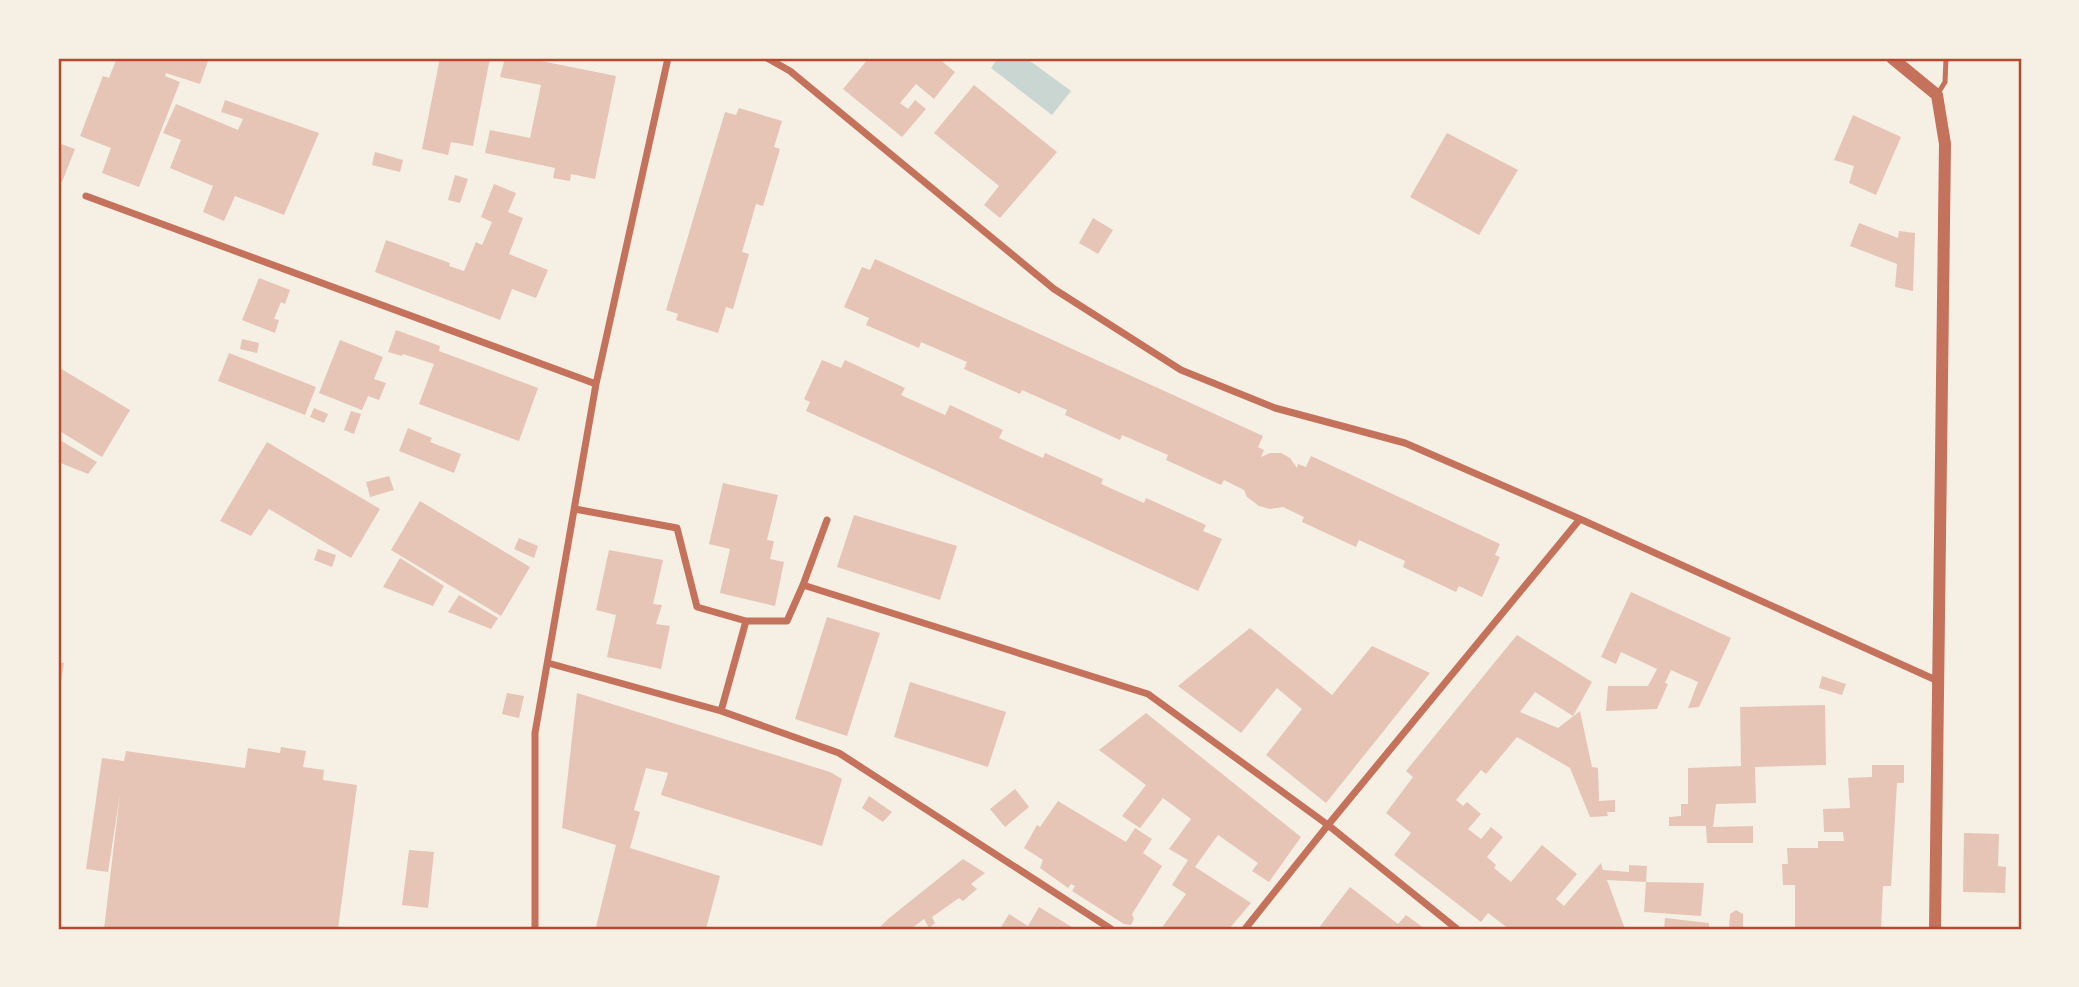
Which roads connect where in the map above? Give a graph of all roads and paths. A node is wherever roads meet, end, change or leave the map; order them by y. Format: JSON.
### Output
{"nodes":[{"id":1,"x":668,"y":58,"type":"edge"},
{"id":2,"x":767,"y":58,"type":"edge"},
{"id":3,"x":1892,"y":58,"type":"edge"},
{"id":4,"x":1946,"y":58,"type":"edge"},
{"id":5,"x":1937,"y":95,"type":"junction"},
{"id":6,"x":86,"y":197,"type":"dead end"},
{"id":7,"x":596,"y":384,"type":"junction"},
{"id":8,"x":575,"y":509,"type":"junction"},
{"id":9,"x":1580,"y":519,"type":"junction"},
{"id":10,"x":827,"y":520,"type":"dead end"},
{"id":11,"x":803,"y":585,"type":"junction"},
{"id":12,"x":746,"y":621,"type":"junction"},
{"id":13,"x":548,"y":663,"type":"junction"},
{"id":14,"x":1938,"y":681,"type":"junction"},
{"id":15,"x":721,"y":711,"type":"junction"},
{"id":16,"x":1328,"y":825,"type":"junction"},
{"id":17,"x":1248,"y":926,"type":"edge"},
{"id":18,"x":534,"y":929,"type":"edge"},
{"id":19,"x":1111,"y":929,"type":"edge"},
{"id":20,"x":1260,"y":929,"type":"edge"},
{"id":21,"x":1457,"y":929,"type":"edge"},
{"id":22,"x":1935,"y":929,"type":"edge"}],
"edges":[{"from":1,"to":7,"type":"street"},
{"from":2,"to":9,"type":"street"},
{"from":3,"to":5,"type":"street"},
{"from":4,"to":5,"type":"lane"},
{"from":5,"to":14,"type":"street"},
{"from":6,"to":7,"type":"street"},
{"from":7,"to":8,"type":"street"},
{"from":8,"to":12,"type":"street"},
{"from":8,"to":13,"type":"street"},
{"from":9,"to":14,"type":"street"},
{"from":9,"to":16,"type":"street"},
{"from":10,"to":11,"type":"street"},
{"from":11,"to":12,"type":"street"},
{"from":11,"to":16,"type":"street"},
{"from":12,"to":15,"type":"street"},
{"from":13,"to":15,"type":"street"},
{"from":13,"to":18,"type":"street"},
{"from":14,"to":22,"type":"street"},
{"from":15,"to":19,"type":"street"},
{"from":16,"to":17,"type":"street"},
{"from":16,"to":21,"type":"street"},
{"from":17,"to":20,"type":"street"}]}
